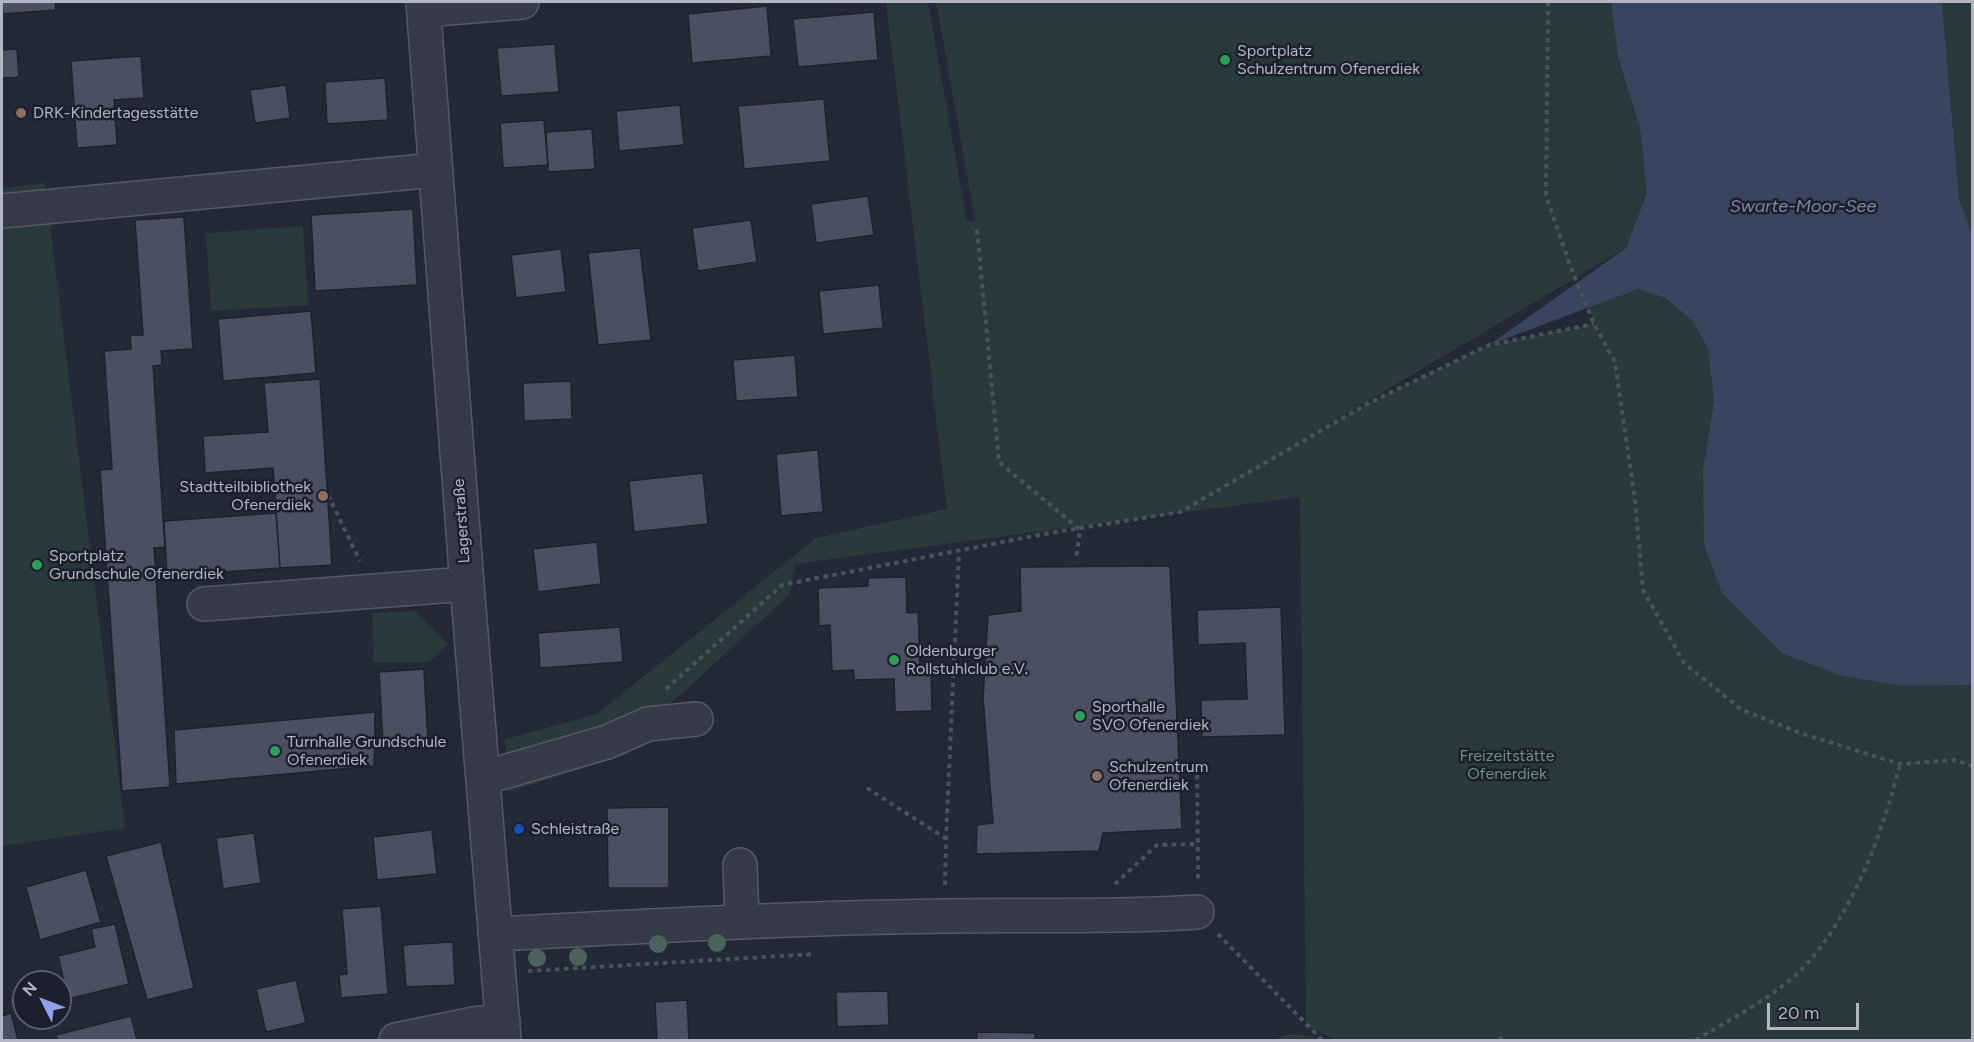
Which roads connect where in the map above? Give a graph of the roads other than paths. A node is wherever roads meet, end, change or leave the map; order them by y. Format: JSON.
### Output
{"nodes":[{"id":1,"x":522,"y":2,"type":"edge"},
{"id":2,"x":423,"y":6,"type":"edge"},
{"id":3,"x":435,"y":170,"type":"junction"},
{"id":4,"x":2,"y":211,"type":"edge"},
{"id":5,"x":467,"y":584,"type":"junction"},
{"id":6,"x":204,"y":604,"type":"dead end"},
{"id":7,"x":696,"y":719,"type":"dead end"},
{"id":8,"x":483,"y":778,"type":"junction"},
{"id":9,"x":740,"y":865,"type":"dead end"},
{"id":10,"x":1197,"y":912,"type":"road end"},
{"id":11,"x":742,"y":921,"type":"junction"},
{"id":12,"x":495,"y":934,"type":"junction"},
{"id":13,"x":504,"y":1031,"type":"edge"},
{"id":14,"x":396,"y":1041,"type":"edge"}],
"edges":[{"from":1,"to":2,"type":"street"},
{"from":2,"to":3,"type":"street","name":"Lagerstraße"},
{"from":3,"to":4,"type":"street"},
{"from":3,"to":5,"type":"street","name":"Lagerstraße"},
{"from":5,"to":6,"type":"street"},
{"from":5,"to":8,"type":"street","name":"Lagerstraße"},
{"from":7,"to":8,"type":"street"},
{"from":8,"to":12,"type":"street","name":"Lagerstraße"},
{"from":9,"to":11,"type":"street"},
{"from":10,"to":11,"type":"street"},
{"from":11,"to":12,"type":"street"},
{"from":12,"to":13,"type":"street","name":"Lagerstraße"},
{"from":13,"to":14,"type":"street"}]}
